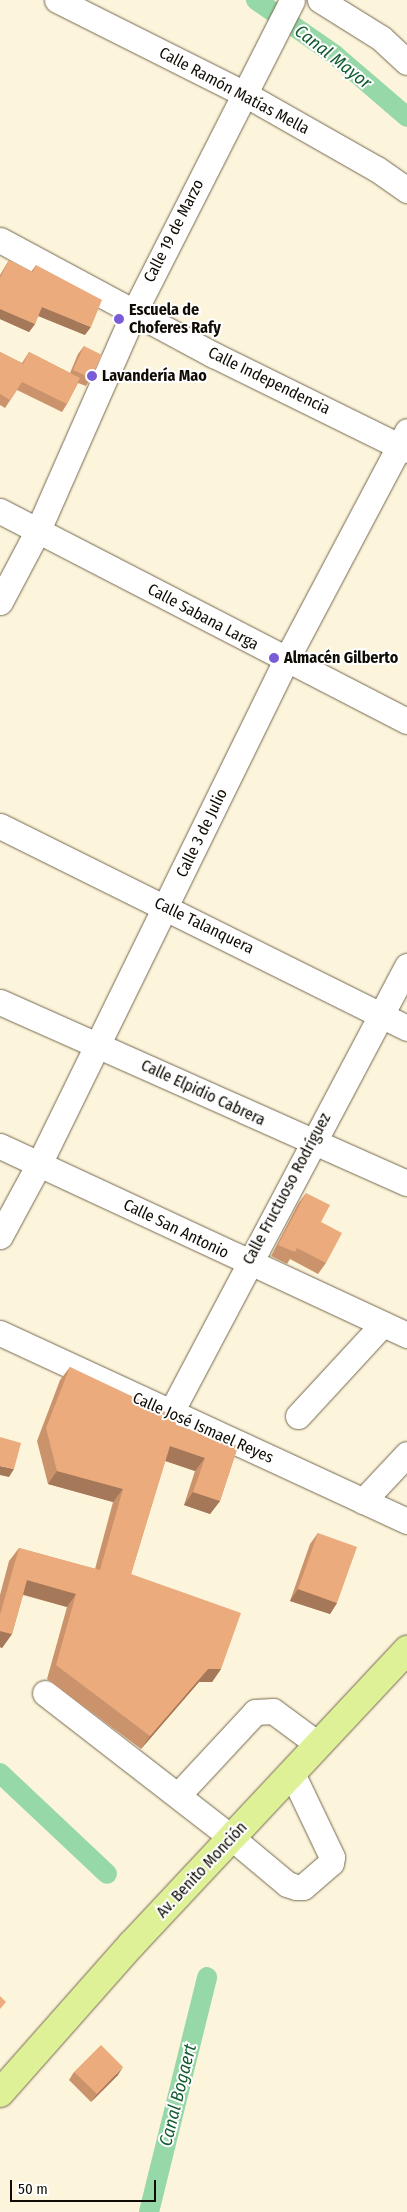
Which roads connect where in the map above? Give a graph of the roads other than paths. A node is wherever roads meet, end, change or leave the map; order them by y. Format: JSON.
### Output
{"nodes":[{"id":1,"x":57,"y":0,"type":"edge"},
{"id":2,"x":320,"y":0,"type":"edge"},
{"id":3,"x":290,"y":3,"type":"edge"},
{"id":4,"x":407,"y":62,"type":"edge"},
{"id":5,"x":243,"y":93,"type":"junction"},
{"id":6,"x":407,"y":190,"type":"edge"},
{"id":7,"x":0,"y":240,"type":"edge"},
{"id":8,"x":135,"y":310,"type":"junction"},
{"id":9,"x":404,"y":442,"type":"edge"},
{"id":10,"x":0,"y":511,"type":"edge"},
{"id":11,"x":38,"y":530,"type":"junction"},
{"id":12,"x":0,"y":602,"type":"edge"},
{"id":13,"x":286,"y":660,"type":"junction"},
{"id":14,"x":407,"y":721,"type":"edge"},
{"id":15,"x":0,"y":826,"type":"edge"},
{"id":16,"x":166,"y":908,"type":"junction"},
{"id":17,"x":407,"y":966,"type":"edge"},
{"id":18,"x":0,"y":1002,"type":"edge"},
{"id":19,"x":380,"y":1015,"type":"junction"},
{"id":20,"x":407,"y":1028,"type":"edge"},
{"id":21,"x":98,"y":1045,"type":"junction"},
{"id":22,"x":312,"y":1144,"type":"junction"},
{"id":23,"x":0,"y":1146,"type":"edge"},
{"id":24,"x":39,"y":1164,"type":"junction"},
{"id":25,"x":407,"y":1184,"type":"edge"},
{"id":26,"x":0,"y":1236,"type":"edge"},
{"id":27,"x":247,"y":1263,"type":"junction"},
{"id":28,"x":383,"y":1324,"type":"junction"},
{"id":29,"x":0,"y":1333,"type":"edge"},
{"id":30,"x":407,"y":1336,"type":"edge"},
{"id":31,"x":170,"y":1414,"type":"junction"},
{"id":32,"x":298,"y":1416,"type":"dead end"},
{"id":33,"x":407,"y":1454,"type":"edge"},
{"id":34,"x":363,"y":1501,"type":"junction"},
{"id":35,"x":407,"y":1521,"type":"edge"},
{"id":36,"x":407,"y":1650,"type":"edge"},
{"id":37,"x":45,"y":1693,"type":"dead end"},
{"id":38,"x":319,"y":1744,"type":"junction"},
{"id":39,"x":292,"y":1773,"type":"junction"},
{"id":40,"x":178,"y":1795,"type":"junction"},
{"id":41,"x":232,"y":1838,"type":"junction"},
{"id":42,"x":0,"y":2093,"type":"edge"}],
"edges":[{"from":1,"to":5,"type":"street","name":"Calle Ramón Matías Mella"},
{"from":2,"to":4,"type":"street"},
{"from":3,"to":5,"type":"street","name":"Calle 19 de Marzo"},
{"from":5,"to":6,"type":"street","name":"Calle Ramón Matías Mella"},
{"from":5,"to":8,"type":"street","name":"Calle 19 de Marzo"},
{"from":7,"to":8,"type":"street","name":"Calle Independencia"},
{"from":8,"to":9,"type":"street","name":"Calle Independencia"},
{"from":8,"to":11,"type":"street","name":"Calle 19 de Marzo"},
{"from":9,"to":13,"type":"street","name":"Calle 3 de Julio"},
{"from":10,"to":11,"type":"street","name":"Calle Sabana Larga"},
{"from":11,"to":12,"type":"street","name":"Calle 19 de Marzo"},
{"from":11,"to":13,"type":"street","name":"Calle Sabana Larga"},
{"from":13,"to":14,"type":"street","name":"Calle Sabana Larga"},
{"from":13,"to":16,"type":"street","name":"Calle 3 de Julio"},
{"from":15,"to":16,"type":"street","name":"Calle Talanquera"},
{"from":16,"to":19,"type":"street","name":"Calle Talanquera"},
{"from":16,"to":21,"type":"street","name":"Calle 3 de Julio"},
{"from":17,"to":19,"type":"street","name":"Calle Fructuoso Rodríguez"},
{"from":18,"to":21,"type":"street","name":"Calle Elpidio Cabrera"},
{"from":19,"to":20,"type":"street","name":"Calle Talanquera"},
{"from":19,"to":22,"type":"street","name":"Calle Fructuoso Rodríguez"},
{"from":21,"to":22,"type":"street","name":"Calle Elpidio Cabrera"},
{"from":21,"to":24,"type":"street","name":"Calle 3 de Julio"},
{"from":22,"to":25,"type":"street","name":"Calle Elpidio Cabrera"},
{"from":22,"to":27,"type":"street","name":"Calle Fructuoso Rodríguez"},
{"from":23,"to":24,"type":"street","name":"Calle San Antonio"},
{"from":24,"to":26,"type":"street","name":"Calle 3 de Julio"},
{"from":24,"to":27,"type":"street","name":"Calle San Antonio"},
{"from":27,"to":28,"type":"street","name":"Calle San Antonio"},
{"from":27,"to":31,"type":"street","name":"Calle Fructuoso Rodríguez"},
{"from":28,"to":30,"type":"street","name":"Calle San Antonio"},
{"from":28,"to":32,"type":"street"},
{"from":29,"to":31,"type":"street","name":"Calle José Ismael Reyes"},
{"from":31,"to":34,"type":"street","name":"Calle José Ismael Reyes"},
{"from":33,"to":34,"type":"street"},
{"from":34,"to":35,"type":"street","name":"Calle José Ismael Reyes"},
{"from":36,"to":38,"type":"main road","name":"Av. Benito Monción"},
{"from":37,"to":40,"type":"street"},
{"from":38,"to":39,"type":"main road","name":"Av. Benito Monción"},
{"from":38,"to":40,"type":"street"},
{"from":39,"to":41,"type":"main road","name":"Av. Benito Monción"},
{"from":39,"to":41,"type":"street"},
{"from":40,"to":41,"type":"street"},
{"from":41,"to":42,"type":"main road","name":"Av. Benito Monción"}]}
